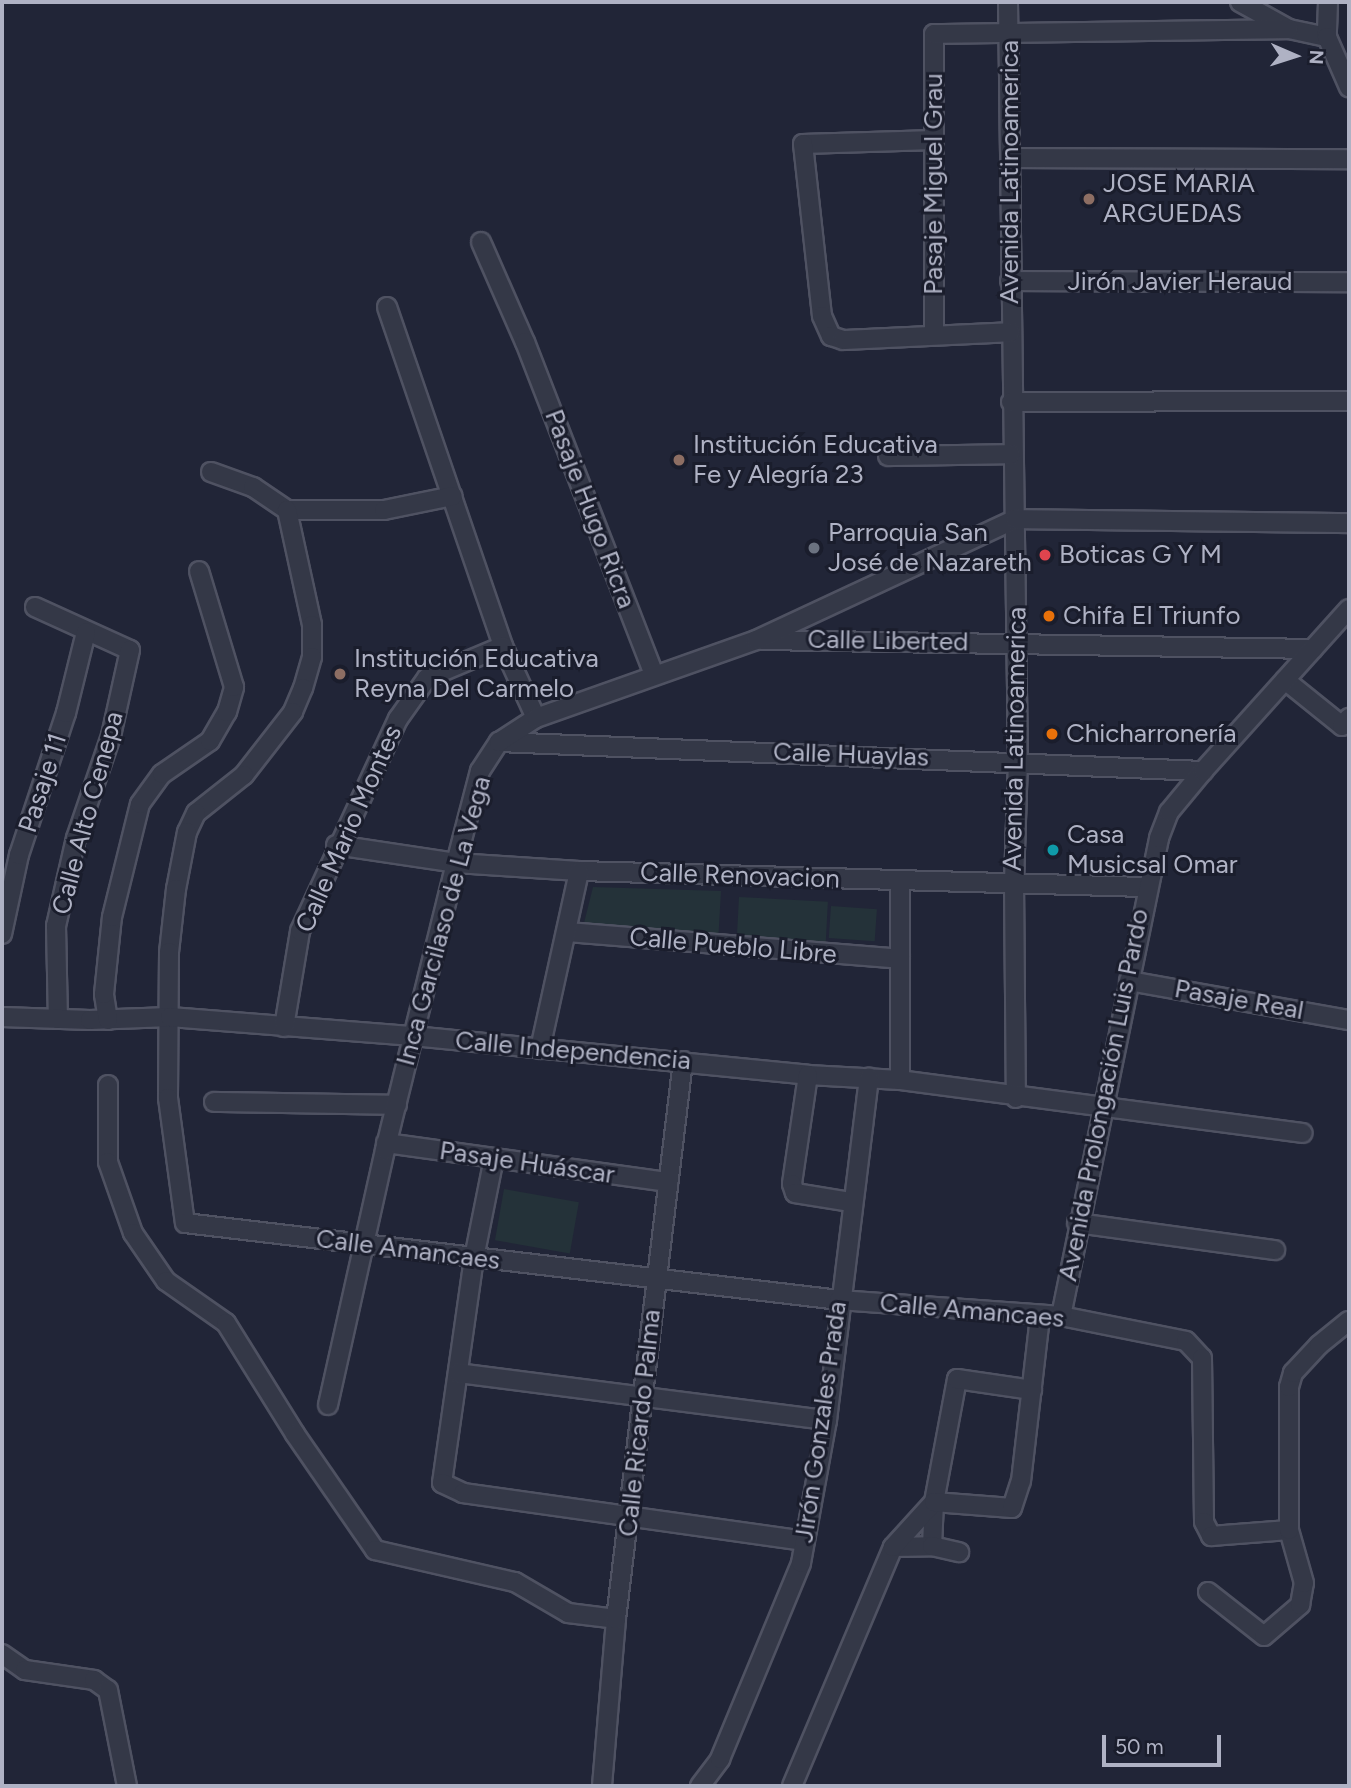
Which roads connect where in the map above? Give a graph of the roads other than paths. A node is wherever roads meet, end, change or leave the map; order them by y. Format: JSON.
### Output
{"nodes":[{"id":1,"x":1008,"y":2,"type":"edge"},
{"id":2,"x":1240,"y":2,"type":"edge"},
{"id":3,"x":1328,"y":2,"type":"edge"},
{"id":4,"x":1289,"y":29,"type":"junction"},
{"id":5,"x":1009,"y":35,"type":"junction"},
{"id":6,"x":1327,"y":37,"type":"junction"},
{"id":7,"x":1349,"y":85,"type":"edge"},
{"id":8,"x":934,"y":140,"type":"junction"},
{"id":9,"x":1011,"y":158,"type":"junction"},
{"id":10,"x":1349,"y":159,"type":"edge"},
{"id":11,"x":481,"y":242,"type":"dead end"},
{"id":12,"x":1010,"y":281,"type":"junction"},
{"id":13,"x":1349,"y":282,"type":"edge"},
{"id":14,"x":387,"y":307,"type":"dead end"},
{"id":15,"x":1011,"y":332,"type":"junction"},
{"id":16,"x":934,"y":333,"type":"junction"},
{"id":17,"x":1349,"y":401,"type":"edge"},
{"id":18,"x":1011,"y":402,"type":"junction"},
{"id":19,"x":1012,"y":454,"type":"junction"},
{"id":20,"x":888,"y":456,"type":"dead end"},
{"id":21,"x":211,"y":472,"type":"dead end"},
{"id":22,"x":453,"y":496,"type":"junction"},
{"id":23,"x":287,"y":510,"type":"junction"},
{"id":24,"x":1015,"y":519,"type":"junction"},
{"id":25,"x":1349,"y":523,"type":"edge"},
{"id":26,"x":199,"y":571,"type":"dead end"},
{"id":27,"x":35,"y":607,"type":"dead end"},
{"id":28,"x":1349,"y":609,"type":"edge"},
{"id":29,"x":86,"y":632,"type":"junction"},
{"id":30,"x":756,"y":640,"type":"junction"},
{"id":31,"x":1017,"y":642,"type":"junction"},
{"id":32,"x":503,"y":646,"type":"junction"},
{"id":33,"x":1314,"y":649,"type":"junction"},
{"id":34,"x":654,"y":675,"type":"junction"},
{"id":35,"x":1285,"y":680,"type":"junction"},
{"id":36,"x":536,"y":718,"type":"junction"},
{"id":37,"x":1349,"y":718,"type":"edge"},
{"id":38,"x":499,"y":742,"type":"junction"},
{"id":39,"x":1018,"y":761,"type":"junction"},
{"id":40,"x":1203,"y":771,"type":"junction"},
{"id":41,"x":336,"y":845,"type":"junction"},
{"id":42,"x":456,"y":863,"type":"junction"},
{"id":43,"x":579,"y":871,"type":"junction"},
{"id":44,"x":900,"y":882,"type":"junction"},
{"id":45,"x":1014,"y":882,"type":"junction"},
{"id":46,"x":1145,"y":887,"type":"junction"},
{"id":47,"x":567,"y":932,"type":"junction"},
{"id":48,"x":2,"y":934,"type":"edge"},
{"id":49,"x":900,"y":960,"type":"junction"},
{"id":50,"x":1129,"y":981,"type":"junction"},
{"id":51,"x":2,"y":1017,"type":"edge"},
{"id":52,"x":170,"y":1017,"type":"junction"},
{"id":53,"x":58,"y":1018,"type":"junction"},
{"id":54,"x":108,"y":1020,"type":"junction"},
{"id":55,"x":1349,"y":1020,"type":"edge"},
{"id":56,"x":284,"y":1027,"type":"junction"},
{"id":57,"x":413,"y":1035,"type":"junction"},
{"id":58,"x":540,"y":1049,"type":"junction"},
{"id":59,"x":683,"y":1061,"type":"junction"},
{"id":60,"x":808,"y":1075,"type":"junction"},
{"id":61,"x":869,"y":1079,"type":"junction"},
{"id":62,"x":900,"y":1080,"type":"junction"},
{"id":63,"x":108,"y":1085,"type":"dead end"},
{"id":64,"x":1016,"y":1098,"type":"junction"},
{"id":65,"x":214,"y":1102,"type":"dead end"},
{"id":66,"x":397,"y":1105,"type":"junction"},
{"id":67,"x":1101,"y":1108,"type":"junction"},
{"id":68,"x":1303,"y":1133,"type":"dead end"},
{"id":69,"x":386,"y":1143,"type":"junction"},
{"id":70,"x":494,"y":1158,"type":"junction"},
{"id":71,"x":668,"y":1182,"type":"junction"},
{"id":72,"x":851,"y":1202,"type":"junction"},
{"id":73,"x":1077,"y":1223,"type":"junction"},
{"id":74,"x":363,"y":1244,"type":"junction"},
{"id":75,"x":1275,"y":1250,"type":"dead end"},
{"id":76,"x":474,"y":1258,"type":"junction"},
{"id":77,"x":657,"y":1278,"type":"junction"},
{"id":78,"x":839,"y":1300,"type":"junction"},
{"id":79,"x":1061,"y":1316,"type":"junction"},
{"id":80,"x":1040,"y":1318,"type":"junction"},
{"id":81,"x":1349,"y":1321,"type":"edge"},
{"id":82,"x":458,"y":1373,"type":"junction"},
{"id":83,"x":1032,"y":1390,"type":"junction"},
{"id":84,"x":644,"y":1396,"type":"junction"},
{"id":85,"x":328,"y":1405,"type":"dead end"},
{"id":86,"x":827,"y":1420,"type":"junction"},
{"id":87,"x":934,"y":1502,"type":"junction"},
{"id":88,"x":631,"y":1518,"type":"junction"},
{"id":89,"x":1289,"y":1531,"type":"junction"},
{"id":90,"x":805,"y":1541,"type":"junction"},
{"id":91,"x":932,"y":1546,"type":"junction"},
{"id":92,"x":893,"y":1547,"type":"junction"},
{"id":93,"x":959,"y":1552,"type":"dead end"},
{"id":94,"x":1208,"y":1592,"type":"dead end"},
{"id":95,"x":617,"y":1619,"type":"junction"},
{"id":96,"x":2,"y":1654,"type":"edge"},
{"id":97,"x":127,"y":1786,"type":"edge"},
{"id":98,"x":602,"y":1786,"type":"edge"},
{"id":99,"x":700,"y":1786,"type":"edge"},
{"id":100,"x":792,"y":1786,"type":"edge"}],
"edges":[{"from":1,"to":5,"type":"street","name":"Avenida Latinoamerica"},
{"from":2,"to":4,"type":"street"},
{"from":3,"to":6,"type":"street"},
{"from":4,"to":5,"type":"street"},
{"from":4,"to":6,"type":"street"},
{"from":5,"to":8,"type":"street","name":"Pasaje Miguel Grau"},
{"from":5,"to":9,"type":"street","name":"Avenida Latinoamerica"},
{"from":6,"to":7,"type":"street"},
{"from":8,"to":16,"type":"street","name":"Pasaje Miguel Grau"},
{"from":8,"to":16,"type":"street"},
{"from":9,"to":10,"type":"street"},
{"from":9,"to":12,"type":"street","name":"Avenida Latinoamerica"},
{"from":11,"to":34,"type":"street","name":"Pasaje Hugo Ricra"},
{"from":12,"to":13,"type":"street","name":"Jirón Javier Heraud"},
{"from":12,"to":15,"type":"street","name":"Avenida Latinoamerica"},
{"from":14,"to":22,"type":"street"},
{"from":15,"to":16,"type":"street"},
{"from":15,"to":18,"type":"street","name":"Avenida Latinoamerica"},
{"from":17,"to":18,"type":"street"},
{"from":18,"to":19,"type":"street","name":"Avenida Latinoamerica"},
{"from":19,"to":20,"type":"street"},
{"from":19,"to":24,"type":"street","name":"Avenida Latinoamerica"},
{"from":21,"to":23,"type":"street"},
{"from":22,"to":23,"type":"street"},
{"from":22,"to":32,"type":"street"},
{"from":23,"to":52,"type":"street","name":"Calle Amancaes"},
{"from":24,"to":25,"type":"street","name":"Inca Garcilaso de La Vega"},
{"from":24,"to":30,"type":"street","name":"Inca Garcilaso de La Vega"},
{"from":24,"to":31,"type":"street","name":"Avenida Latinoamerica"},
{"from":26,"to":54,"type":"street"},
{"from":27,"to":29,"type":"street"},
{"from":28,"to":33,"type":"street","name":"Avenida Prolongación Luis Pardo"},
{"from":29,"to":48,"type":"street","name":"Pasaje 11"},
{"from":29,"to":53,"type":"street","name":"Calle Alto Cenepa"},
{"from":30,"to":31,"type":"street","name":"Calle Liberted"},
{"from":30,"to":34,"type":"street","name":"Inca Garcilaso de La Vega"},
{"from":31,"to":33,"type":"street","name":"Calle Liberted"},
{"from":31,"to":39,"type":"street","name":"Avenida Latinoamerica"},
{"from":32,"to":36,"type":"street"},
{"from":32,"to":41,"type":"street","name":"Calle Mario Montes"},
{"from":33,"to":35,"type":"street","name":"Avenida Prolongación Luis Pardo"},
{"from":34,"to":36,"type":"street","name":"Inca Garcilaso de La Vega"},
{"from":35,"to":37,"type":"street"},
{"from":35,"to":40,"type":"street","name":"Avenida Prolongación Luis Pardo"},
{"from":36,"to":38,"type":"street","name":"Inca Garcilaso de La Vega"},
{"from":38,"to":39,"type":"street","name":"Calle Huaylas"},
{"from":38,"to":42,"type":"street","name":"Inca Garcilaso de La Vega"},
{"from":39,"to":40,"type":"street","name":"Calle Huaylas"},
{"from":39,"to":45,"type":"street","name":"Avenida Latinoamerica"},
{"from":40,"to":46,"type":"street","name":"Avenida Prolongación Luis Pardo"},
{"from":41,"to":42,"type":"street","name":"Calle Renovacion"},
{"from":41,"to":56,"type":"street","name":"Calle Mario Montes"},
{"from":42,"to":43,"type":"street","name":"Calle Renovacion"},
{"from":42,"to":57,"type":"street","name":"Inca Garcilaso de La Vega"},
{"from":43,"to":44,"type":"street","name":"Calle Renovacion"},
{"from":43,"to":47,"type":"street"},
{"from":44,"to":45,"type":"street","name":"Calle Renovacion"},
{"from":44,"to":49,"type":"street"},
{"from":45,"to":46,"type":"street","name":"Calle Renovacion"},
{"from":45,"to":64,"type":"street","name":"Avenida Latinoamerica"},
{"from":46,"to":50,"type":"street","name":"Avenida Prolongación Luis Pardo"},
{"from":47,"to":49,"type":"street","name":"Calle Pueblo Libre"},
{"from":47,"to":58,"type":"street"},
{"from":49,"to":62,"type":"street"},
{"from":50,"to":55,"type":"street","name":"Pasaje Real"},
{"from":50,"to":67,"type":"street","name":"Avenida Prolongación Luis Pardo"},
{"from":51,"to":53,"type":"street","name":"Calle Independencia"},
{"from":52,"to":54,"type":"street","name":"Calle Independencia"},
{"from":52,"to":56,"type":"street","name":"Calle Independencia"},
{"from":52,"to":74,"type":"street","name":"Calle Amancaes"},
{"from":53,"to":54,"type":"street","name":"Calle Independencia"},
{"from":56,"to":57,"type":"street","name":"Calle Independencia"},
{"from":57,"to":58,"type":"street","name":"Calle Independencia"},
{"from":57,"to":66,"type":"street","name":"Inca Garcilaso de La Vega"},
{"from":58,"to":59,"type":"street","name":"Calle Independencia"},
{"from":59,"to":60,"type":"street","name":"Calle Independencia"},
{"from":59,"to":71,"type":"street","name":"Calle Ricardo Palma"},
{"from":60,"to":61,"type":"street","name":"Calle Independencia"},
{"from":60,"to":72,"type":"street"},
{"from":61,"to":62,"type":"street","name":"Calle Independencia"},
{"from":61,"to":72,"type":"street","name":"Jirón Gonzales Prada"},
{"from":62,"to":64,"type":"street","name":"Calle Independencia"},
{"from":63,"to":95,"type":"street"},
{"from":64,"to":67,"type":"street","name":"Calle Independencia"},
{"from":65,"to":66,"type":"street"},
{"from":66,"to":69,"type":"street","name":"Inca Garcilaso de La Vega"},
{"from":67,"to":68,"type":"street","name":"Calle Independencia"},
{"from":67,"to":73,"type":"street","name":"Avenida Prolongación Luis Pardo"},
{"from":69,"to":70,"type":"street","name":"Pasaje Huáscar"},
{"from":69,"to":74,"type":"street","name":"Inca Garcilaso de La Vega"},
{"from":70,"to":71,"type":"street","name":"Pasaje Huáscar"},
{"from":70,"to":76,"type":"street"},
{"from":71,"to":77,"type":"street","name":"Calle Ricardo Palma"},
{"from":72,"to":78,"type":"street","name":"Jirón Gonzales Prada"},
{"from":73,"to":75,"type":"street"},
{"from":73,"to":79,"type":"street","name":"Avenida Prolongación Luis Pardo"},
{"from":74,"to":76,"type":"street","name":"Calle Amancaes"},
{"from":74,"to":85,"type":"street","name":"Inca Garcilaso de La Vega"},
{"from":76,"to":77,"type":"street","name":"Calle Amancaes"},
{"from":76,"to":82,"type":"street"},
{"from":77,"to":78,"type":"street","name":"Calle Amancaes"},
{"from":77,"to":84,"type":"street","name":"Calle Ricardo Palma"},
{"from":78,"to":80,"type":"street","name":"Calle Amancaes"},
{"from":78,"to":86,"type":"street","name":"Jirón Gonzales Prada"},
{"from":79,"to":80,"type":"street","name":"Calle Amancaes"},
{"from":79,"to":89,"type":"street","name":"Calle Amancaes"},
{"from":80,"to":83,"type":"street"},
{"from":81,"to":89,"type":"street"},
{"from":82,"to":84,"type":"street"},
{"from":82,"to":88,"type":"street"},
{"from":83,"to":87,"type":"street"},
{"from":83,"to":87,"type":"street"},
{"from":84,"to":86,"type":"street"},
{"from":84,"to":88,"type":"street","name":"Calle Ricardo Palma"},
{"from":86,"to":90,"type":"street","name":"Jirón Gonzales Prada"},
{"from":87,"to":91,"type":"street"},
{"from":87,"to":92,"type":"street"},
{"from":88,"to":90,"type":"street"},
{"from":88,"to":95,"type":"street","name":"Calle Ricardo Palma"},
{"from":89,"to":94,"type":"street"},
{"from":90,"to":99,"type":"street","name":"Jirón Gonzales Prada"},
{"from":91,"to":92,"type":"street"},
{"from":91,"to":93,"type":"street"},
{"from":92,"to":100,"type":"street"},
{"from":95,"to":98,"type":"street","name":"Calle Ricardo Palma"},
{"from":96,"to":97,"type":"street"}]}
